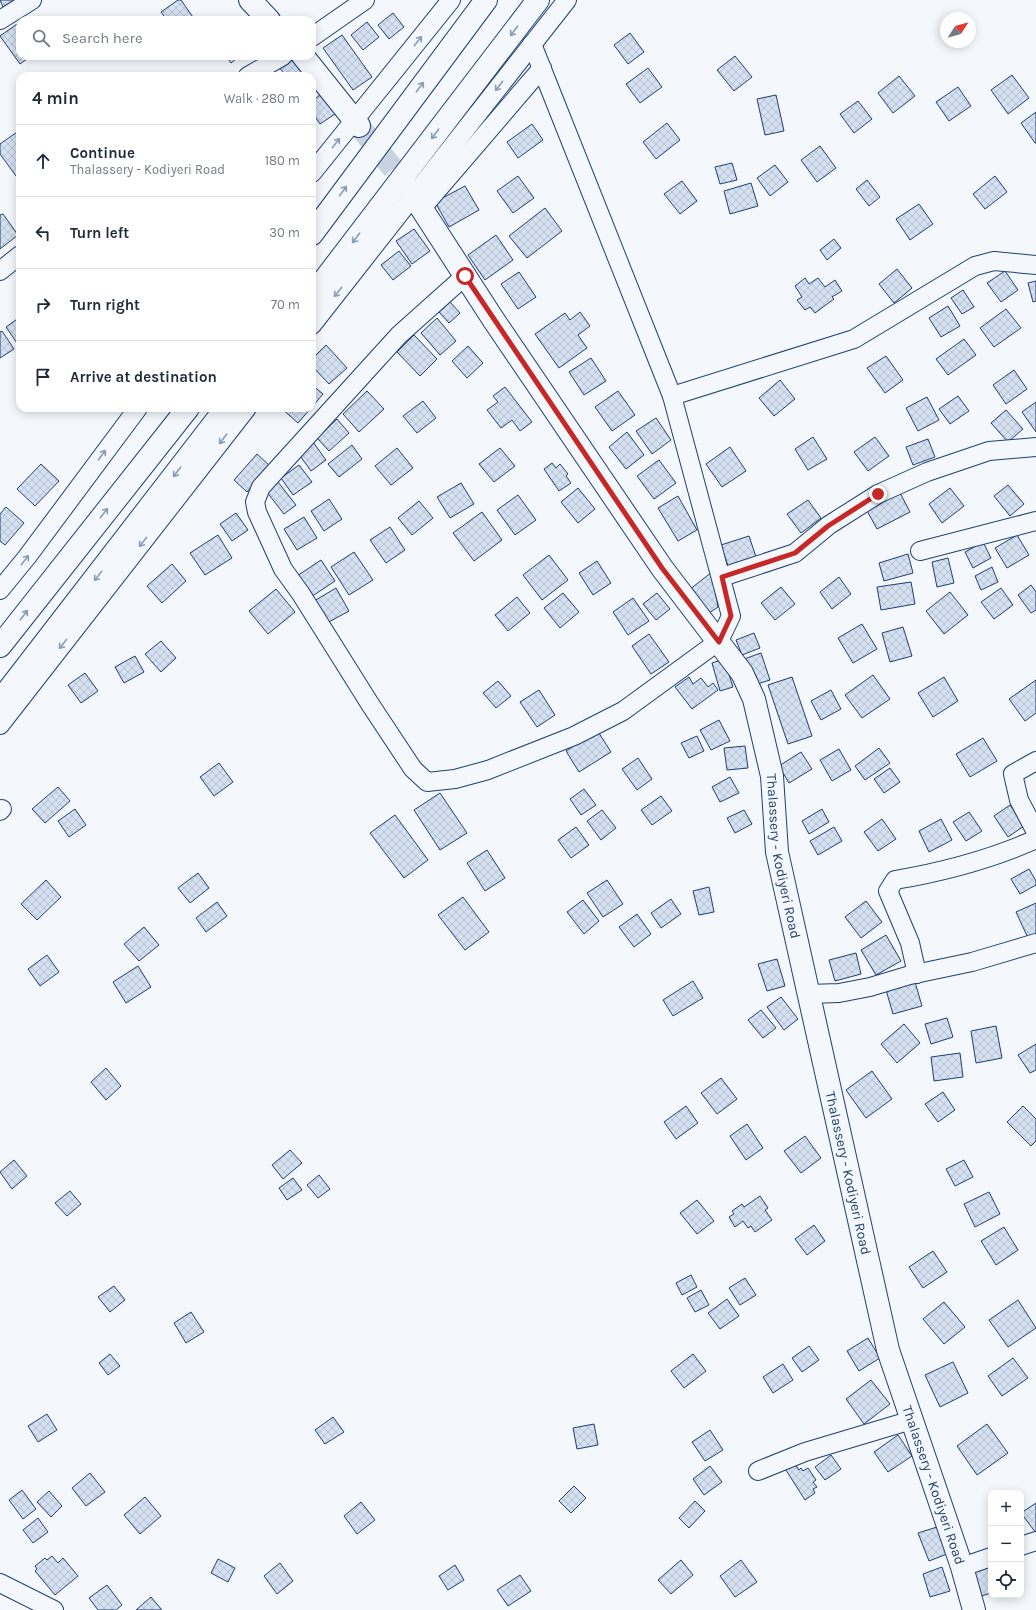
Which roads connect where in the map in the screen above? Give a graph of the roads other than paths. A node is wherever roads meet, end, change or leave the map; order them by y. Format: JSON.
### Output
{"nodes":[{"id":1,"x":32,"y":0,"type":"edge"},
{"id":2,"x":250,"y":0,"type":"edge"},
{"id":3,"x":364,"y":0,"type":"edge"},
{"id":4,"x":451,"y":0,"type":"edge"},
{"id":5,"x":486,"y":0,"type":"edge"},
{"id":6,"x":538,"y":0,"type":"edge"},
{"id":7,"x":567,"y":0,"type":"edge"},
{"id":8,"x":265,"y":16,"type":"edge"},
{"id":9,"x":0,"y":20,"type":"edge"},
{"id":10,"x":316,"y":34,"type":"edge"},
{"id":11,"x":532,"y":44,"type":"junction"},
{"id":12,"x":276,"y":60,"type":"edge"},
{"id":13,"x":306,"y":60,"type":"edge"},
{"id":14,"x":542,"y":68,"type":"junction"},
{"id":15,"x":255,"y":72,"type":"edge"},
{"id":16,"x":316,"y":72,"type":"edge"},
{"id":17,"x":316,"y":72,"type":"edge"},
{"id":18,"x":357,"y":123,"type":"junction"},
{"id":19,"x":316,"y":169,"type":"edge"},
{"id":20,"x":414,"y":196,"type":"junction"},
{"id":21,"x":316,"y":229,"type":"edge"},
{"id":22,"x":16,"y":258,"type":"edge"},
{"id":23,"x":1036,"y":265,"type":"edge"},
{"id":24,"x":0,"y":271,"type":"edge"},
{"id":25,"x":465,"y":276,"type":"junction"},
{"id":26,"x":316,"y":291,"type":"edge"},
{"id":27,"x":316,"y":320,"type":"edge"},
{"id":28,"x":672,"y":396,"type":"junction"},
{"id":29,"x":135,"y":412,"type":"edge"},
{"id":30,"x":185,"y":412,"type":"edge"},
{"id":31,"x":223,"y":412,"type":"edge"},
{"id":32,"x":244,"y":412,"type":"edge"},
{"id":33,"x":1036,"y":447,"type":"edge"},
{"id":34,"x":1036,"y":521,"type":"edge"},
{"id":35,"x":920,"y":551,"type":"dead end"},
{"id":36,"x":722,"y":577,"type":"junction"},
{"id":37,"x":0,"y":590,"type":"edge"},
{"id":38,"x":719,"y":642,"type":"junction"},
{"id":39,"x":0,"y":646,"type":"edge"},
{"id":40,"x":0,"y":701,"type":"edge"},
{"id":41,"x":0,"y":725,"type":"edge"},
{"id":42,"x":1036,"y":761,"type":"edge"},
{"id":43,"x":1036,"y":943,"type":"edge"},
{"id":44,"x":917,"y":974,"type":"junction"},
{"id":45,"x":809,"y":994,"type":"junction"},
{"id":46,"x":912,"y":1420,"type":"junction"},
{"id":47,"x":758,"y":1471,"type":"dead end"},
{"id":48,"x":1036,"y":1541,"type":"edge"},
{"id":49,"x":1024,"y":1545,"type":"edge"},
{"id":50,"x":988,"y":1558,"type":"edge"},
{"id":51,"x":962,"y":1567,"type":"junction"},
{"id":52,"x":0,"y":1583,"type":"edge"},
{"id":53,"x":54,"y":1610,"type":"edge"},
{"id":54,"x":974,"y":1610,"type":"edge"}],
"edges":[{"from":1,"to":9,"type":"street"},
{"from":2,"to":8,"type":"main road"},
{"from":3,"to":10,"type":"street"},
{"from":18,"to":4,"type":"street","one_way":true},
{"from":21,"to":5,"type":"main road","one_way":true},
{"from":6,"to":26,"type":"main road","one_way":true},
{"from":7,"to":11,"type":"street"},
{"from":11,"to":14,"type":"street"},
{"from":11,"to":20,"type":"street","one_way":true},
{"from":12,"to":15,"type":"street"},
{"from":13,"to":17,"type":"main road"},
{"from":14,"to":20,"type":"street"},
{"from":14,"to":28,"type":"street"},
{"from":16,"to":18,"type":"main road"},
{"from":19,"to":18,"type":"street","one_way":true},
{"from":20,"to":25,"type":"main road","name":"Thalassery - Kodiyeri Road"},
{"from":20,"to":27,"type":"street","one_way":true},
{"from":22,"to":24,"type":"street"},
{"from":23,"to":28,"type":"street"},
{"from":25,"to":38,"type":"main road","name":"Thalassery - Kodiyeri Road"},
{"from":25,"to":38,"type":"street"},
{"from":28,"to":36,"type":"street"},
{"from":37,"to":29,"type":"street","one_way":true},
{"from":39,"to":30,"type":"main road","one_way":true},
{"from":31,"to":40,"type":"main road","one_way":true},
{"from":32,"to":41,"type":"street","one_way":true},
{"from":33,"to":36,"type":"street"},
{"from":34,"to":35,"type":"street"},
{"from":36,"to":38,"type":"street"},
{"from":38,"to":45,"type":"main road","name":"Thalassery - Kodiyeri Road"},
{"from":42,"to":44,"type":"street"},
{"from":43,"to":44,"type":"street"},
{"from":44,"to":45,"type":"street"},
{"from":45,"to":46,"type":"main road","name":"Thalassery - Kodiyeri Road"},
{"from":46,"to":47,"type":"street"},
{"from":46,"to":51,"type":"main road","name":"Thalassery - Kodiyeri Road"},
{"from":48,"to":49,"type":"street"},
{"from":50,"to":51,"type":"street"},
{"from":51,"to":54,"type":"main road","name":"Thalassery - Kodiyeri Road"},
{"from":52,"to":53,"type":"street"}]}
